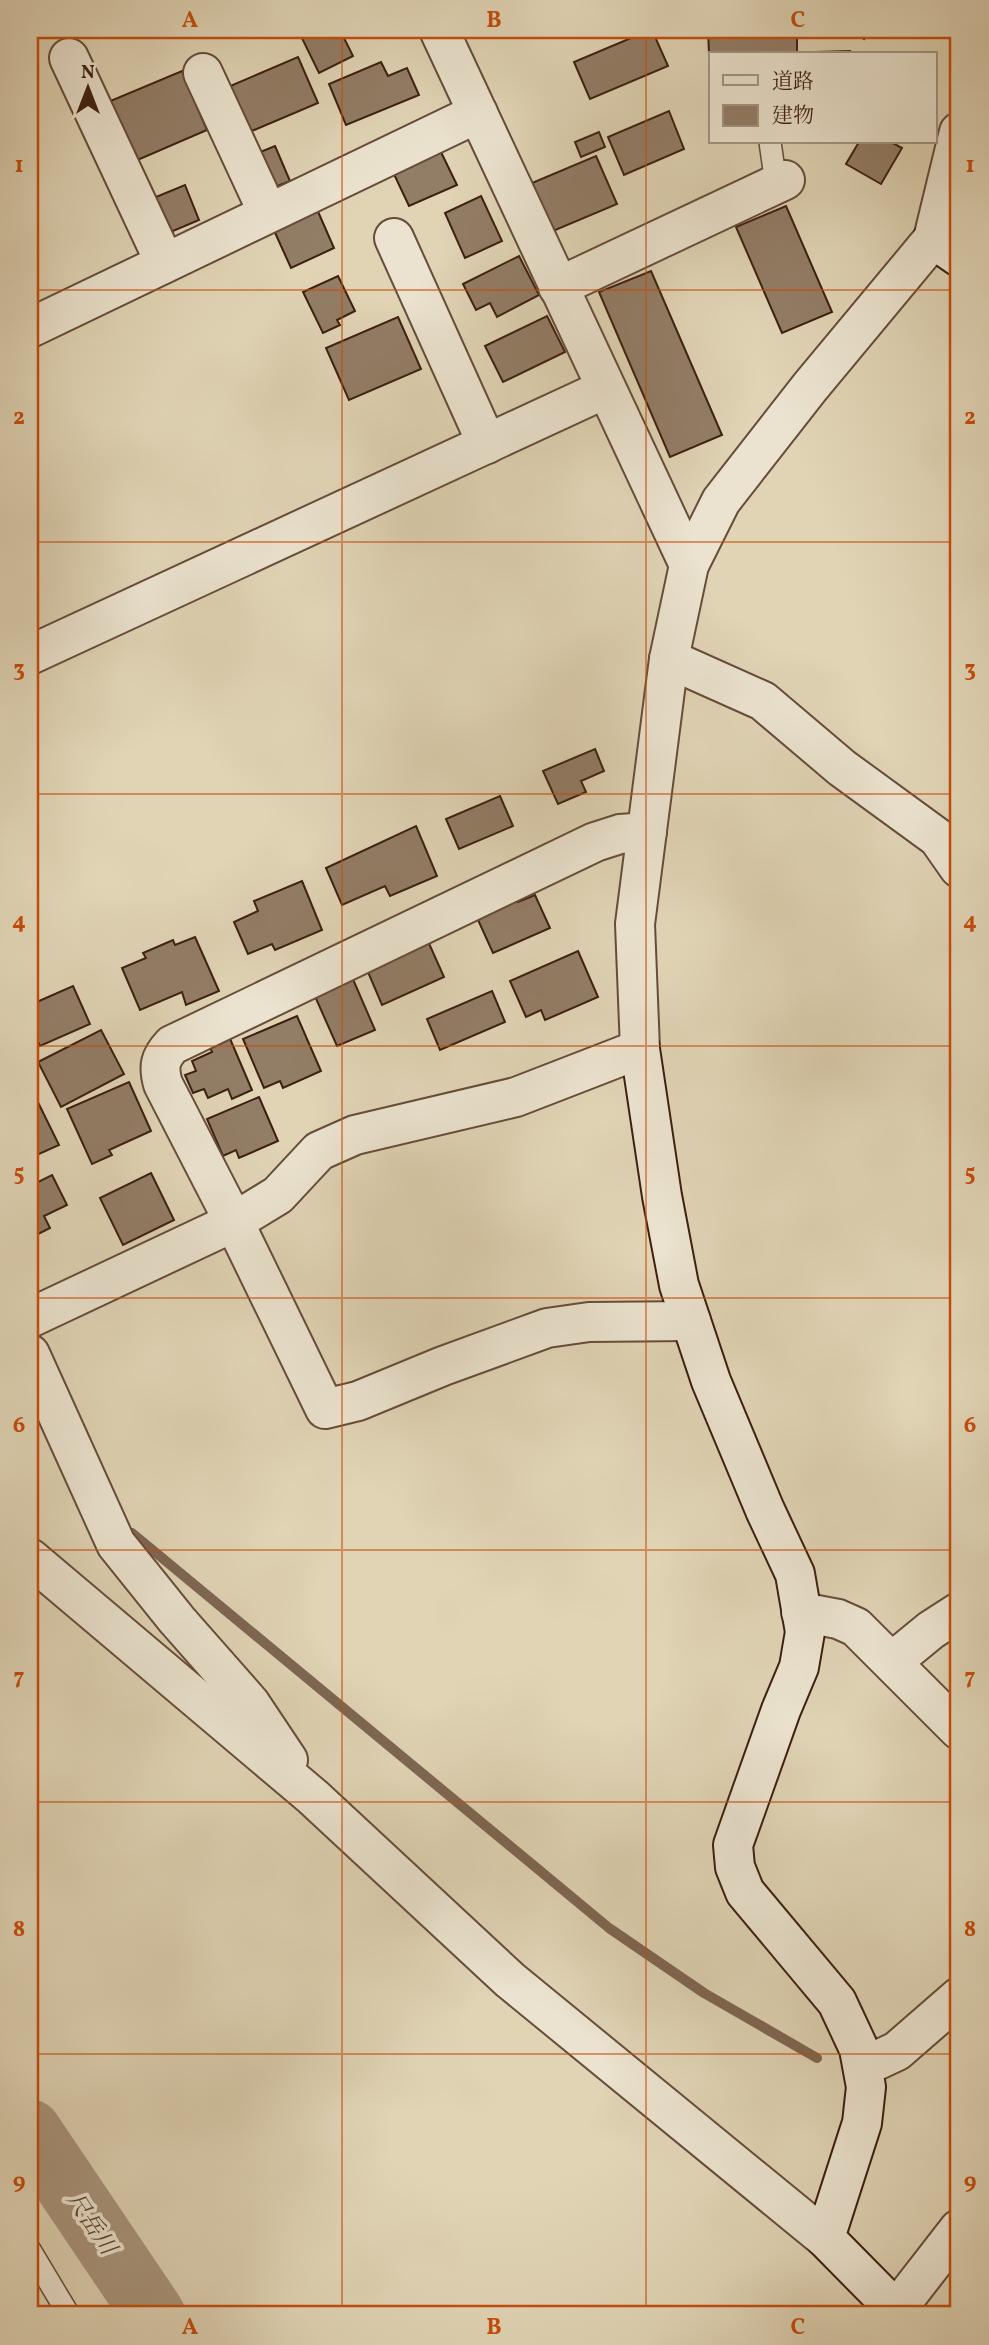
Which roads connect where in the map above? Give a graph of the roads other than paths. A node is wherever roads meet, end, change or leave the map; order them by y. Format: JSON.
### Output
{"nodes":[{"id":1,"x":439,"y":30,"type":"edge"},
{"id":2,"x":69,"y":58,"type":"dead end"},
{"id":3,"x":203,"y":73,"type":"dead end"},
{"id":4,"x":478,"y":113,"type":"junction"},
{"id":5,"x":959,"y":132,"type":"edge"},
{"id":6,"x":771,"y":144,"type":"edge"},
{"id":7,"x":781,"y":182,"type":"joint"},
{"id":8,"x":268,"y":214,"type":"junction"},
{"id":9,"x":394,"y":238,"type":"dead end"},
{"id":10,"x":951,"y":249,"type":"edge"},
{"id":11,"x":165,"y":263,"type":"junction"},
{"id":12,"x":558,"y":287,"type":"junction"},
{"id":13,"x":30,"y":328,"type":"edge"},
{"id":14,"x":606,"y":389,"type":"junction"},
{"id":15,"x":487,"y":444,"type":"junction"},
{"id":16,"x":689,"y":565,"type":"junction"},
{"id":17,"x":30,"y":655,"type":"edge"},
{"id":18,"x":668,"y":659,"type":"junction"},
{"id":19,"x":647,"y":832,"type":"junction"},
{"id":20,"x":959,"y":868,"type":"edge"},
{"id":21,"x":640,"y":1049,"type":"junction"},
{"id":22,"x":234,"y":1222,"type":"junction"},
{"id":23,"x":30,"y":1318,"type":"edge"},
{"id":24,"x":691,"y":1321,"type":"junction"},
{"id":25,"x":30,"y":1354,"type":"edge"},
{"id":26,"x":30,"y":1559,"type":"edge"},
{"id":27,"x":802,"y":1612,"type":"junction"},
{"id":28,"x":959,"y":1612,"type":"edge"},
{"id":29,"x":892,"y":1662,"type":"junction"},
{"id":30,"x":959,"y":1730,"type":"edge"},
{"id":31,"x":313,"y":1797,"type":"junction"},
{"id":32,"x":959,"y":1997,"type":"edge"},
{"id":33,"x":863,"y":2067,"type":"junction"},
{"id":34,"x":959,"y":2229,"type":"edge"},
{"id":35,"x":825,"y":2238,"type":"junction"},
{"id":36,"x":30,"y":2250,"type":"edge"},
{"id":37,"x":899,"y":2313,"type":"edge"},
{"id":38,"x":69,"y":2315,"type":"edge"}],
"edges":[{"from":1,"to":4,"type":"street"},
{"from":2,"to":11,"type":"street"},
{"from":3,"to":8,"type":"street"},
{"from":4,"to":8,"type":"street"},
{"from":4,"to":12,"type":"street"},
{"from":5,"to":10,"type":"street"},
{"from":6,"to":7,"type":"lane"},
{"from":7,"to":12,"type":"street"},
{"from":8,"to":11,"type":"street"},
{"from":9,"to":15,"type":"street"},
{"from":10,"to":16,"type":"street"},
{"from":11,"to":13,"type":"street"},
{"from":12,"to":14,"type":"street"},
{"from":14,"to":15,"type":"street"},
{"from":14,"to":16,"type":"street"},
{"from":15,"to":17,"type":"street"},
{"from":16,"to":18,"type":"street"},
{"from":18,"to":19,"type":"street"},
{"from":18,"to":20,"type":"street"},
{"from":19,"to":21,"type":"street"},
{"from":19,"to":22,"type":"street"},
{"from":21,"to":22,"type":"street"},
{"from":21,"to":24,"type":"street"},
{"from":22,"to":23,"type":"street"},
{"from":22,"to":24,"type":"street"},
{"from":24,"to":27,"type":"street"},
{"from":25,"to":31,"type":"street"},
{"from":26,"to":31,"type":"street"},
{"from":27,"to":29,"type":"street"},
{"from":27,"to":33,"type":"street"},
{"from":28,"to":29,"type":"street"},
{"from":29,"to":30,"type":"street"},
{"from":31,"to":35,"type":"street"},
{"from":32,"to":33,"type":"street"},
{"from":33,"to":35,"type":"street"},
{"from":34,"to":37,"type":"street"},
{"from":35,"to":37,"type":"street"},
{"from":36,"to":38,"type":"lane"}]}
